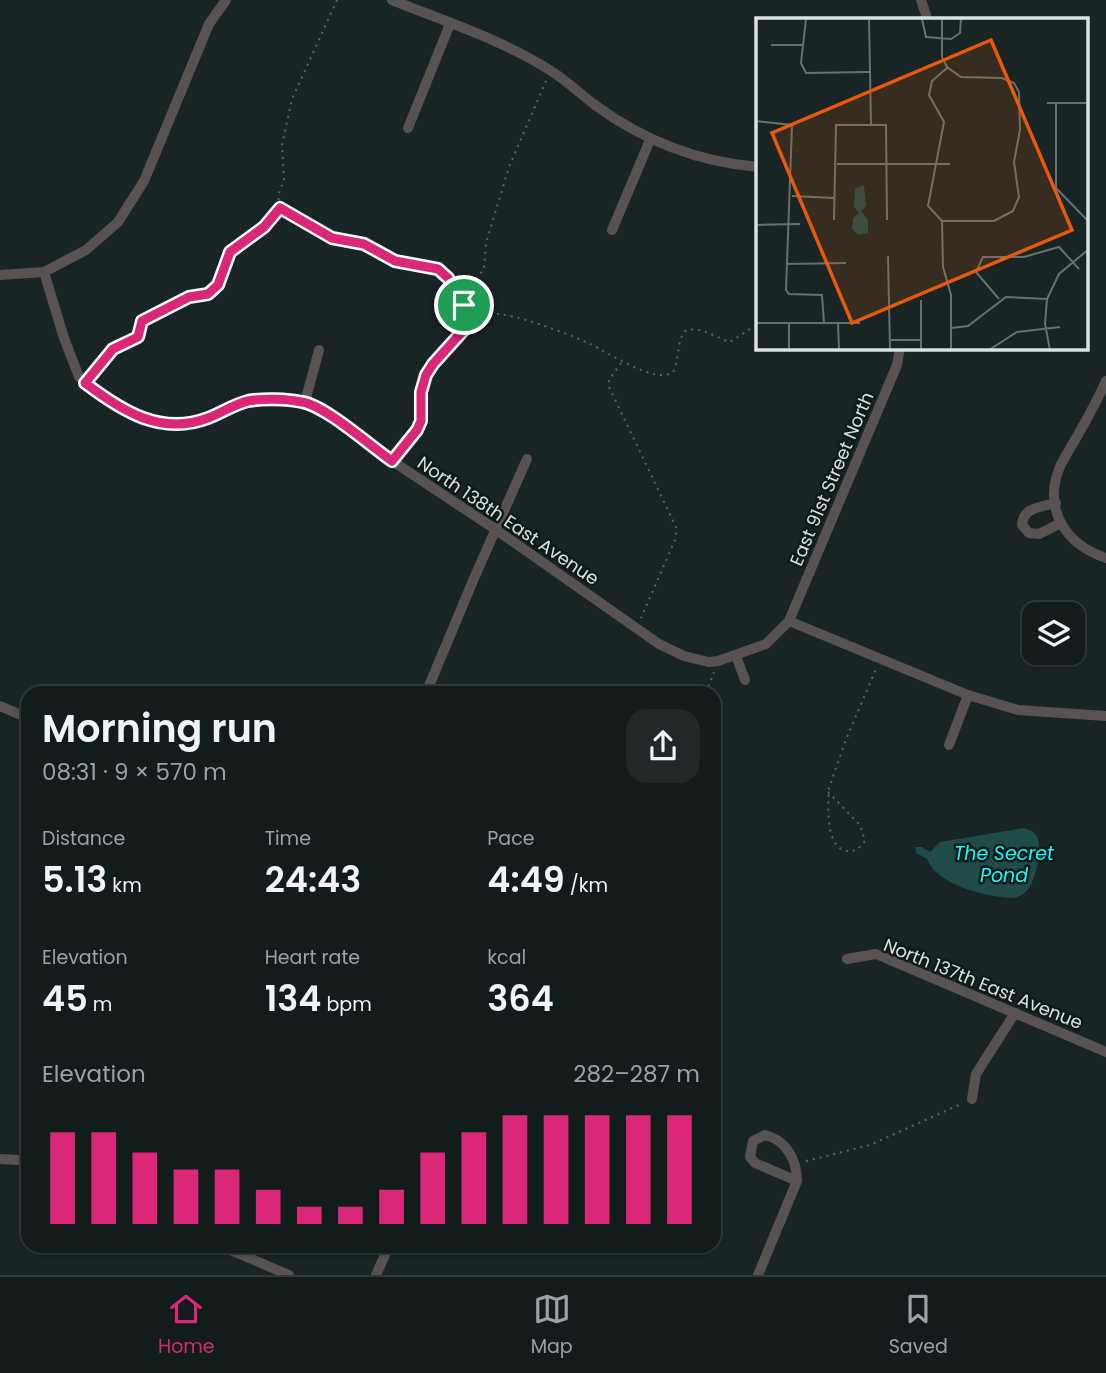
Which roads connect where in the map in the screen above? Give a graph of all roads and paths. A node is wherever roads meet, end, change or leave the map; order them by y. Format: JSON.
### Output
{"nodes":[{"id":1,"x":226,"y":0,"type":"edge"},
{"id":2,"x":337,"y":0,"type":"edge"},
{"id":3,"x":392,"y":0,"type":"edge"},
{"id":4,"x":920,"y":0,"type":"edge"},
{"id":5,"x":926,"y":15,"type":"dead end"},
{"id":6,"x":450,"y":24,"type":"junction"},
{"id":7,"x":550,"y":70,"type":"junction"},
{"id":8,"x":408,"y":128,"type":"dead end"},
{"id":9,"x":650,"y":139,"type":"junction"},
{"id":10,"x":756,"y":167,"type":"edge"},
{"id":11,"x":280,"y":208,"type":"junction"},
{"id":12,"x":612,"y":230,"type":"dead end"},
{"id":13,"x":44,"y":272,"type":"junction"},
{"id":14,"x":0,"y":275,"type":"edge"},
{"id":15,"x":464,"y":305,"type":"junction"},
{"id":16,"x":470,"y":323,"type":"junction"},
{"id":17,"x":756,"y":325,"type":"edge"},
{"id":18,"x":319,"y":350,"type":"dead end"},
{"id":19,"x":900,"y":350,"type":"edge"},
{"id":20,"x":621,"y":362,"type":"junction"},
{"id":21,"x":1106,"y":381,"type":"edge"},
{"id":22,"x":85,"y":383,"type":"junction"},
{"id":23,"x":305,"y":402,"type":"junction"},
{"id":24,"x":527,"y":458,"type":"dead end"},
{"id":25,"x":392,"y":461,"type":"junction"},
{"id":26,"x":495,"y":529,"type":"junction"},
{"id":27,"x":1106,"y":558,"type":"edge"},
{"id":28,"x":789,"y":621,"type":"junction"},
{"id":29,"x":636,"y":628,"type":"junction"},
{"id":30,"x":736,"y":656,"type":"junction"},
{"id":31,"x":881,"y":659,"type":"junction"},
{"id":32,"x":718,"y":661,"type":"junction"},
{"id":33,"x":745,"y":680,"type":"dead end"},
{"id":34,"x":429,"y":686,"type":"edge"},
{"id":35,"x":709,"y":686,"type":"edge"},
{"id":36,"x":968,"y":695,"type":"junction"},
{"id":37,"x":0,"y":706,"type":"edge"},
{"id":38,"x":21,"y":715,"type":"edge"},
{"id":39,"x":1106,"y":716,"type":"edge"},
{"id":40,"x":949,"y":745,"type":"dead end"},
{"id":41,"x":828,"y":792,"type":"junction"},
{"id":42,"x":847,"y":959,"type":"dead end"},
{"id":43,"x":1015,"y":1013,"type":"junction"},
{"id":44,"x":1106,"y":1052,"type":"edge"},
{"id":45,"x":972,"y":1099,"type":"joint"},
{"id":46,"x":0,"y":1159,"type":"edge"},
{"id":47,"x":21,"y":1161,"type":"edge"},
{"id":48,"x":795,"y":1164,"type":"junction"},
{"id":49,"x":797,"y":1181,"type":"junction"},
{"id":50,"x":237,"y":1253,"type":"edge"},
{"id":51,"x":386,"y":1253,"type":"edge"},
{"id":52,"x":289,"y":1275,"type":"edge"},
{"id":53,"x":376,"y":1275,"type":"edge"},
{"id":54,"x":758,"y":1275,"type":"edge"}],
"edges":[{"from":1,"to":13,"type":"street"},
{"from":2,"to":11,"type":"path"},
{"from":3,"to":6,"type":"street"},
{"from":4,"to":5,"type":"street"},
{"from":6,"to":7,"type":"street"},
{"from":6,"to":8,"type":"street"},
{"from":7,"to":9,"type":"street"},
{"from":7,"to":15,"type":"path"},
{"from":9,"to":10,"type":"street"},
{"from":9,"to":12,"type":"street"},
{"from":11,"to":15,"type":"path"},
{"from":11,"to":22,"type":"path"},
{"from":13,"to":14,"type":"street"},
{"from":13,"to":22,"type":"street","name":"North 138th East Avenue"},
{"from":15,"to":16,"type":"path"},
{"from":16,"to":20,"type":"path"},
{"from":16,"to":25,"type":"path"},
{"from":17,"to":20,"type":"path"},
{"from":18,"to":23,"type":"street"},
{"from":19,"to":28,"type":"street","name":"East 91st Street North"},
{"from":20,"to":29,"type":"path"},
{"from":21,"to":27,"type":"street"},
{"from":22,"to":23,"type":"street","name":"North 138th East Avenue"},
{"from":23,"to":25,"type":"street","name":"North 138th East Avenue"},
{"from":24,"to":26,"type":"street"},
{"from":25,"to":26,"type":"street","name":"North 138th East Avenue"},
{"from":26,"to":29,"type":"street","name":"North 138th East Avenue"},
{"from":26,"to":34,"type":"street"},
{"from":28,"to":30,"type":"street","name":"North 138th East Avenue"},
{"from":28,"to":31,"type":"street"},
{"from":29,"to":32,"type":"street","name":"North 138th East Avenue"},
{"from":30,"to":32,"type":"street","name":"North 138th East Avenue"},
{"from":30,"to":33,"type":"street"},
{"from":31,"to":36,"type":"street"},
{"from":31,"to":41,"type":"path"},
{"from":32,"to":35,"type":"path"},
{"from":36,"to":39,"type":"street"},
{"from":36,"to":40,"type":"street"},
{"from":37,"to":38,"type":"street"},
{"from":41,"to":41,"type":"path"},
{"from":42,"to":43,"type":"street","name":"North 137th East Avenue"},
{"from":43,"to":44,"type":"street","name":"North 137th East Avenue"},
{"from":43,"to":45,"type":"street"},
{"from":45,"to":48,"type":"path"},
{"from":46,"to":47,"type":"street"},
{"from":48,"to":49,"type":"street"},
{"from":48,"to":49,"type":"street"},
{"from":49,"to":54,"type":"street"},
{"from":50,"to":52,"type":"street"},
{"from":51,"to":53,"type":"street"}]}
